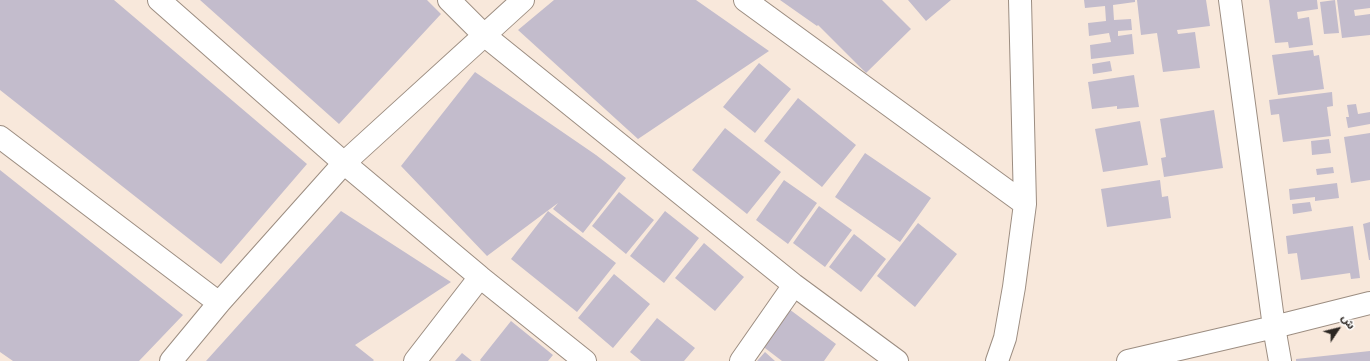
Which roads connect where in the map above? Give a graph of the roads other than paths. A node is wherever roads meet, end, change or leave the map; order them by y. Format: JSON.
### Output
{"nodes":[{"id":1,"x":159,"y":0,"type":"edge"},
{"id":2,"x":449,"y":0,"type":"edge"},
{"id":3,"x":523,"y":0,"type":"edge"},
{"id":4,"x":744,"y":0,"type":"edge"},
{"id":5,"x":1020,"y":0,"type":"edge"},
{"id":6,"x":1230,"y":0,"type":"edge"},
{"id":7,"x":484,"y":35,"type":"junction"},
{"id":8,"x":0,"y":137,"type":"edge"},
{"id":9,"x":344,"y":163,"type":"junction"},
{"id":10,"x":1025,"y":204,"type":"junction"},
{"id":11,"x":480,"y":277,"type":"junction"},
{"id":12,"x":794,"y":285,"type":"junction"},
{"id":13,"x":219,"y":303,"type":"junction"},
{"id":14,"x":1370,"y":303,"type":"edge"},
{"id":15,"x":1274,"y":328,"type":"junction"},
{"id":16,"x":171,"y":361,"type":"edge"},
{"id":17,"x":415,"y":361,"type":"edge"},
{"id":18,"x":584,"y":361,"type":"edge"},
{"id":19,"x":741,"y":361,"type":"edge"},
{"id":20,"x":896,"y":361,"type":"edge"},
{"id":21,"x":997,"y":361,"type":"edge"},
{"id":22,"x":1128,"y":361,"type":"edge"},
{"id":23,"x":1280,"y":361,"type":"edge"}],
"edges":[{"from":1,"to":9,"type":"street"},
{"from":2,"to":7,"type":"street"},
{"from":3,"to":7,"type":"street"},
{"from":4,"to":10,"type":"street"},
{"from":5,"to":10,"type":"street"},
{"from":6,"to":15,"type":"street"},
{"from":7,"to":9,"type":"street"},
{"from":7,"to":12,"type":"street"},
{"from":8,"to":13,"type":"street"},
{"from":9,"to":11,"type":"street"},
{"from":9,"to":13,"type":"street"},
{"from":10,"to":21,"type":"street"},
{"from":11,"to":17,"type":"street"},
{"from":11,"to":18,"type":"street"},
{"from":12,"to":19,"type":"street"},
{"from":12,"to":20,"type":"street"},
{"from":13,"to":16,"type":"street"},
{"from":14,"to":15,"type":"street"},
{"from":15,"to":22,"type":"street"},
{"from":15,"to":23,"type":"street"}]}
